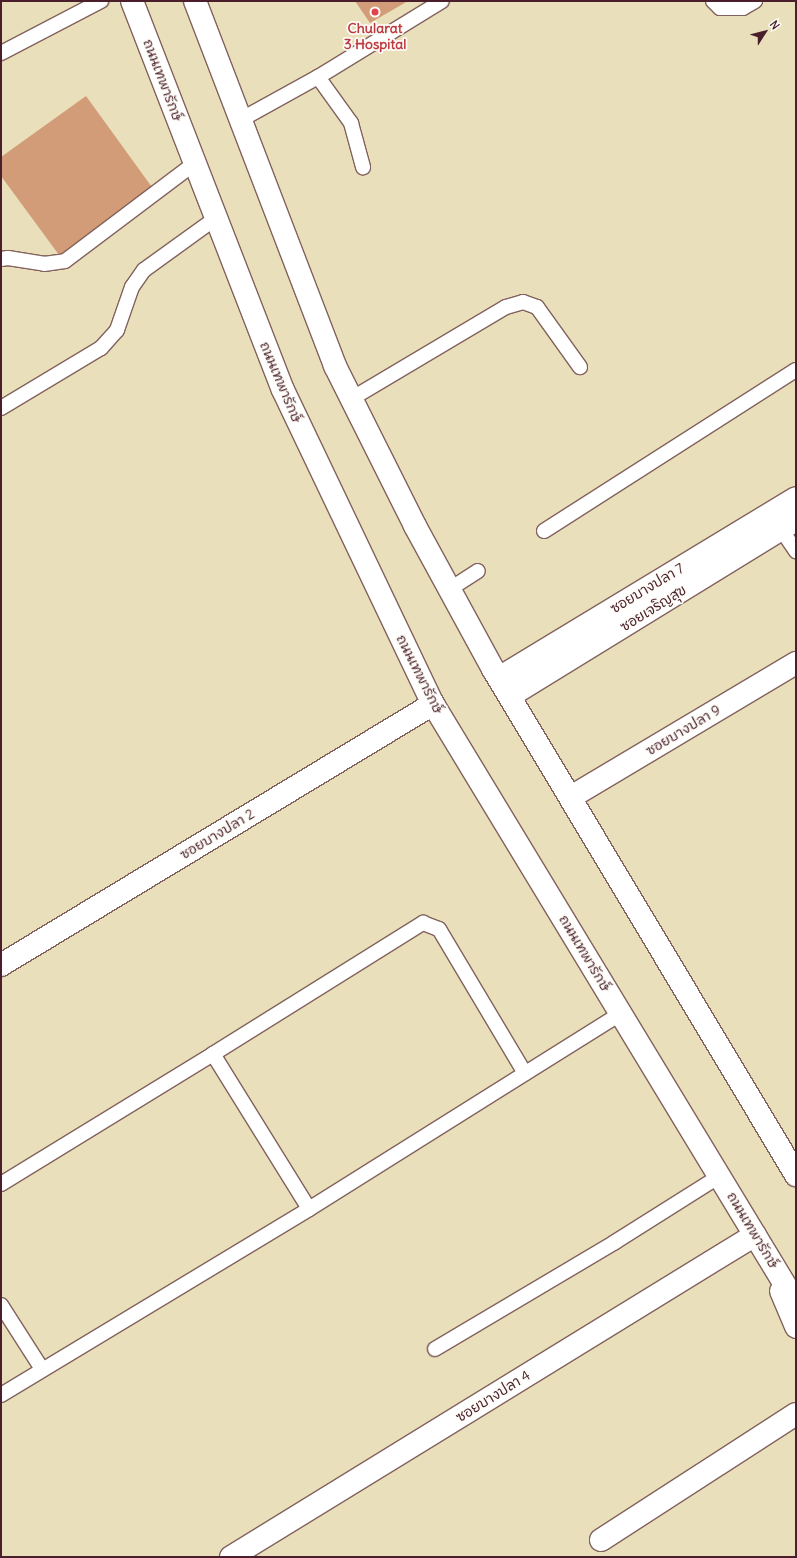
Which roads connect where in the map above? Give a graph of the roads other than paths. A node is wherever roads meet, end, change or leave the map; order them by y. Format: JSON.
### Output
{"nodes":[{"id":1,"x":101,"y":1,"type":"edge"},
{"id":2,"x":132,"y":1,"type":"edge"},
{"id":3,"x":195,"y":1,"type":"edge"},
{"id":4,"x":442,"y":1,"type":"edge"},
{"id":5,"x":714,"y":1,"type":"edge"},
{"id":6,"x":755,"y":1,"type":"edge"},
{"id":7,"x":1,"y":53,"type":"edge"},
{"id":8,"x":318,"y":77,"type":"junction"},
{"id":9,"x":242,"y":119,"type":"junction"},
{"id":10,"x":195,"y":163,"type":"junction"},
{"id":11,"x":363,"y":167,"type":"dead end"},
{"id":12,"x":216,"y":218,"type":"junction"},
{"id":13,"x":1,"y":259,"type":"edge"},
{"id":14,"x":580,"y":367,"type":"dead end"},
{"id":15,"x":796,"y":370,"type":"edge"},
{"id":16,"x":351,"y":399,"type":"junction"},
{"id":17,"x":1,"y":408,"type":"edge"},
{"id":18,"x":796,"y":498,"type":"edge"},
{"id":19,"x":789,"y":525,"type":"edge"},
{"id":20,"x":544,"y":531,"type":"dead end"},
{"id":21,"x":796,"y":551,"type":"edge"},
{"id":22,"x":478,"y":571,"type":"dead end"},
{"id":23,"x":450,"y":589,"type":"junction"},
{"id":24,"x":796,"y":663,"type":"edge"},
{"id":25,"x":499,"y":678,"type":"junction"},
{"id":26,"x":510,"y":696,"type":"junction"},
{"id":27,"x":433,"y":704,"type":"junction"},
{"id":28,"x":571,"y":797,"type":"junction"},
{"id":29,"x":1,"y":965,"type":"edge"},
{"id":30,"x":621,"y":1013,"type":"junction"},
{"id":31,"x":213,"y":1054,"type":"junction"},
{"id":32,"x":525,"y":1073,"type":"junction"},
{"id":33,"x":796,"y":1175,"type":"edge"},
{"id":34,"x":720,"y":1176,"type":"junction"},
{"id":35,"x":1,"y":1184,"type":"edge"},
{"id":36,"x":309,"y":1209,"type":"junction"},
{"id":37,"x":760,"y":1242,"type":"junction"},
{"id":38,"x":796,"y":1303,"type":"edge"},
{"id":39,"x":1,"y":1305,"type":"edge"},
{"id":40,"x":796,"y":1327,"type":"edge"},
{"id":41,"x":435,"y":1349,"type":"dead end"},
{"id":42,"x":42,"y":1369,"type":"junction"},
{"id":43,"x":1,"y":1396,"type":"edge"},
{"id":44,"x":796,"y":1414,"type":"edge"},
{"id":45,"x":601,"y":1540,"type":"dead end"},
{"id":46,"x":231,"y":1557,"type":"edge"}],
"edges":[{"from":1,"to":7,"type":"lane"},
{"from":2,"to":10,"type":"main road","name":"ถนนเทพารักษ์"},
{"from":3,"to":9,"type":"main road"},
{"from":4,"to":8,"type":"lane"},
{"from":5,"to":6,"type":"lane"},
{"from":8,"to":9,"type":"lane"},
{"from":8,"to":11,"type":"lane"},
{"from":9,"to":16,"type":"main road"},
{"from":10,"to":12,"type":"main road","name":"ถนนเทพารักษ์"},
{"from":10,"to":13,"type":"lane"},
{"from":12,"to":17,"type":"lane"},
{"from":12,"to":27,"type":"main road","name":"ถนนเทพารักษ์"},
{"from":14,"to":16,"type":"lane"},
{"from":15,"to":20,"type":"lane"},
{"from":16,"to":23,"type":"main road"},
{"from":18,"to":25,"type":"main road","name":"ซอยบางปลา 7"},
{"from":19,"to":21,"type":"lane"},
{"from":19,"to":26,"type":"main road","name":"ซอยเจริญสุข"},
{"from":22,"to":23,"type":"lane"},
{"from":23,"to":25,"type":"main road"},
{"from":24,"to":28,"type":"main road","name":"ซอยบางปลา 9"},
{"from":25,"to":26,"type":"main road"},
{"from":26,"to":28,"type":"main road"},
{"from":27,"to":29,"type":"main road","name":"ซอยบางปลา 2"},
{"from":27,"to":30,"type":"main road","name":"ถนนเทพารักษ์"},
{"from":28,"to":33,"type":"main road"},
{"from":30,"to":32,"type":"lane"},
{"from":30,"to":34,"type":"main road","name":"ถนนเทพารักษ์"},
{"from":31,"to":32,"type":"lane"},
{"from":31,"to":35,"type":"lane"},
{"from":31,"to":36,"type":"lane"},
{"from":32,"to":36,"type":"lane"},
{"from":34,"to":37,"type":"main road","name":"ถนนเทพารักษ์"},
{"from":34,"to":41,"type":"lane"},
{"from":36,"to":42,"type":"lane"},
{"from":37,"to":38,"type":"main road","name":"ถนนเทพารักษ์"},
{"from":37,"to":40,"type":"main road"},
{"from":37,"to":46,"type":"main road","name":"ซอยบางปลา 4"},
{"from":39,"to":42,"type":"lane"},
{"from":42,"to":43,"type":"lane"},
{"from":44,"to":45,"type":"main road"}]}
